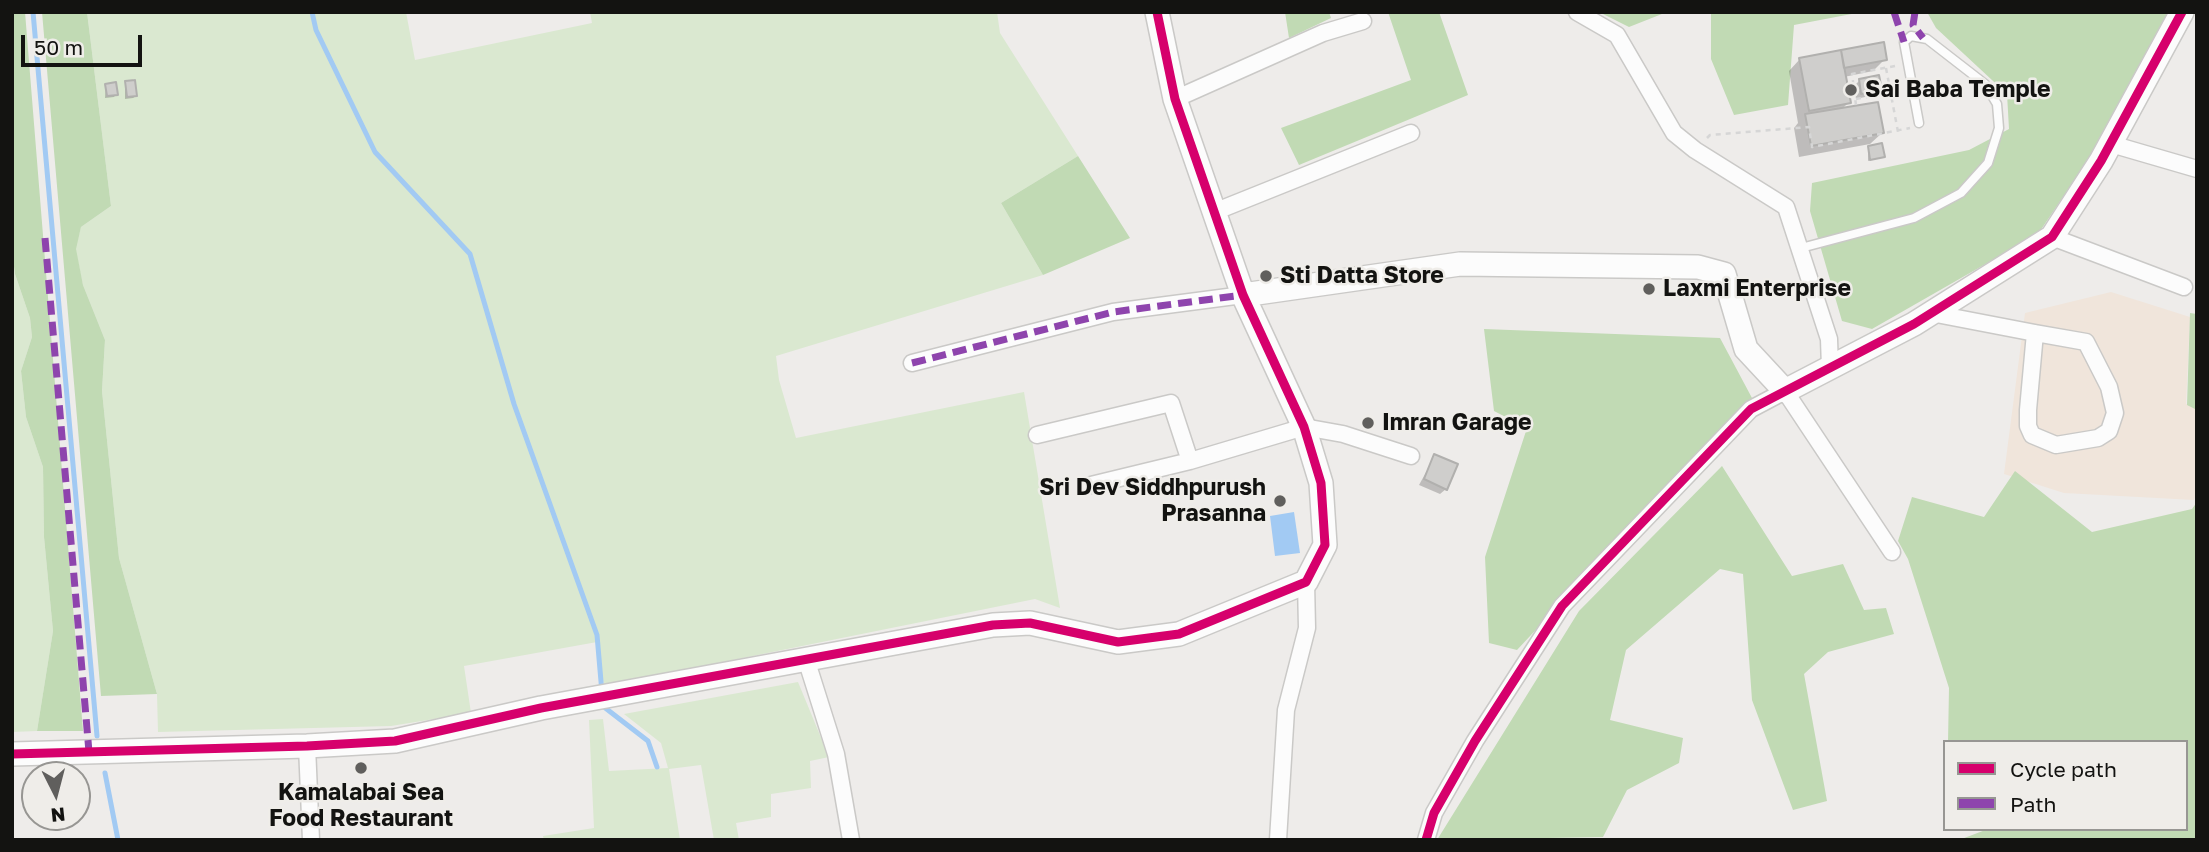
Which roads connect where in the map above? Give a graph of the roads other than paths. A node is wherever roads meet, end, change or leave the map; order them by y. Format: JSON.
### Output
{"nodes":[{"id":1,"x":1157,"y":12,"type":"edge"},
{"id":2,"x":1577,"y":12,"type":"edge"},
{"id":3,"x":2182,"y":12,"type":"edge"},
{"id":4,"x":1363,"y":21,"type":"dead end"},
{"id":5,"x":1175,"y":99,"type":"junction"},
{"id":6,"x":1919,"y":123,"type":"road end"},
{"id":7,"x":1411,"y":133,"type":"dead end"},
{"id":8,"x":2110,"y":144,"type":"junction"},
{"id":9,"x":2197,"y":169,"type":"edge"},
{"id":10,"x":1214,"y":212,"type":"junction"},
{"id":11,"x":2052,"y":237,"type":"junction"},
{"id":12,"x":1801,"y":248,"type":"junction"},
{"id":13,"x":2184,"y":287,"type":"dead end"},
{"id":14,"x":1243,"y":295,"type":"junction"},
{"id":15,"x":1931,"y":313,"type":"junction"},
{"id":16,"x":2035,"y":333,"type":"junction"},
{"id":17,"x":912,"y":363,"type":"dead end"},
{"id":18,"x":1830,"y":368,"type":"junction"},
{"id":19,"x":1785,"y":391,"type":"junction"},
{"id":20,"x":1304,"y":427,"type":"junction"},
{"id":21,"x":1037,"y":435,"type":"dead end"},
{"id":22,"x":1411,"y":456,"type":"dead end"},
{"id":23,"x":1190,"y":461,"type":"junction"},
{"id":24,"x":1091,"y":485,"type":"dead end"},
{"id":25,"x":1892,"y":552,"type":"dead end"},
{"id":26,"x":1306,"y":582,"type":"junction"},
{"id":27,"x":806,"y":659,"type":"junction"},
{"id":28,"x":307,"y":747,"type":"junction"},
{"id":29,"x":12,"y":754,"type":"edge"},
{"id":30,"x":311,"y":840,"type":"edge"},
{"id":31,"x":851,"y":840,"type":"edge"},
{"id":32,"x":1278,"y":840,"type":"edge"},
{"id":33,"x":1426,"y":840,"type":"edge"}],
"edges":[{"from":1,"to":5,"type":"street"},
{"from":2,"to":12,"type":"street"},
{"from":3,"to":8,"type":"street"},
{"from":4,"to":5,"type":"street"},
{"from":5,"to":10,"type":"street"},
{"from":6,"to":12,"type":"lane"},
{"from":7,"to":10,"type":"street"},
{"from":8,"to":9,"type":"street"},
{"from":8,"to":11,"type":"street"},
{"from":10,"to":14,"type":"street"},
{"from":11,"to":13,"type":"street"},
{"from":11,"to":15,"type":"street"},
{"from":12,"to":18,"type":"street"},
{"from":14,"to":17,"type":"street"},
{"from":14,"to":19,"type":"street"},
{"from":14,"to":20,"type":"street"},
{"from":15,"to":16,"type":"street"},
{"from":15,"to":18,"type":"street"},
{"from":16,"to":16,"type":"street"},
{"from":18,"to":19,"type":"street"},
{"from":19,"to":25,"type":"street"},
{"from":19,"to":33,"type":"street"},
{"from":20,"to":22,"type":"street"},
{"from":20,"to":23,"type":"street"},
{"from":20,"to":26,"type":"street"},
{"from":21,"to":23,"type":"street"},
{"from":23,"to":24,"type":"street"},
{"from":26,"to":27,"type":"street"},
{"from":26,"to":32,"type":"street"},
{"from":27,"to":28,"type":"street"},
{"from":27,"to":31,"type":"street"},
{"from":28,"to":29,"type":"street"},
{"from":28,"to":30,"type":"street"}]}
